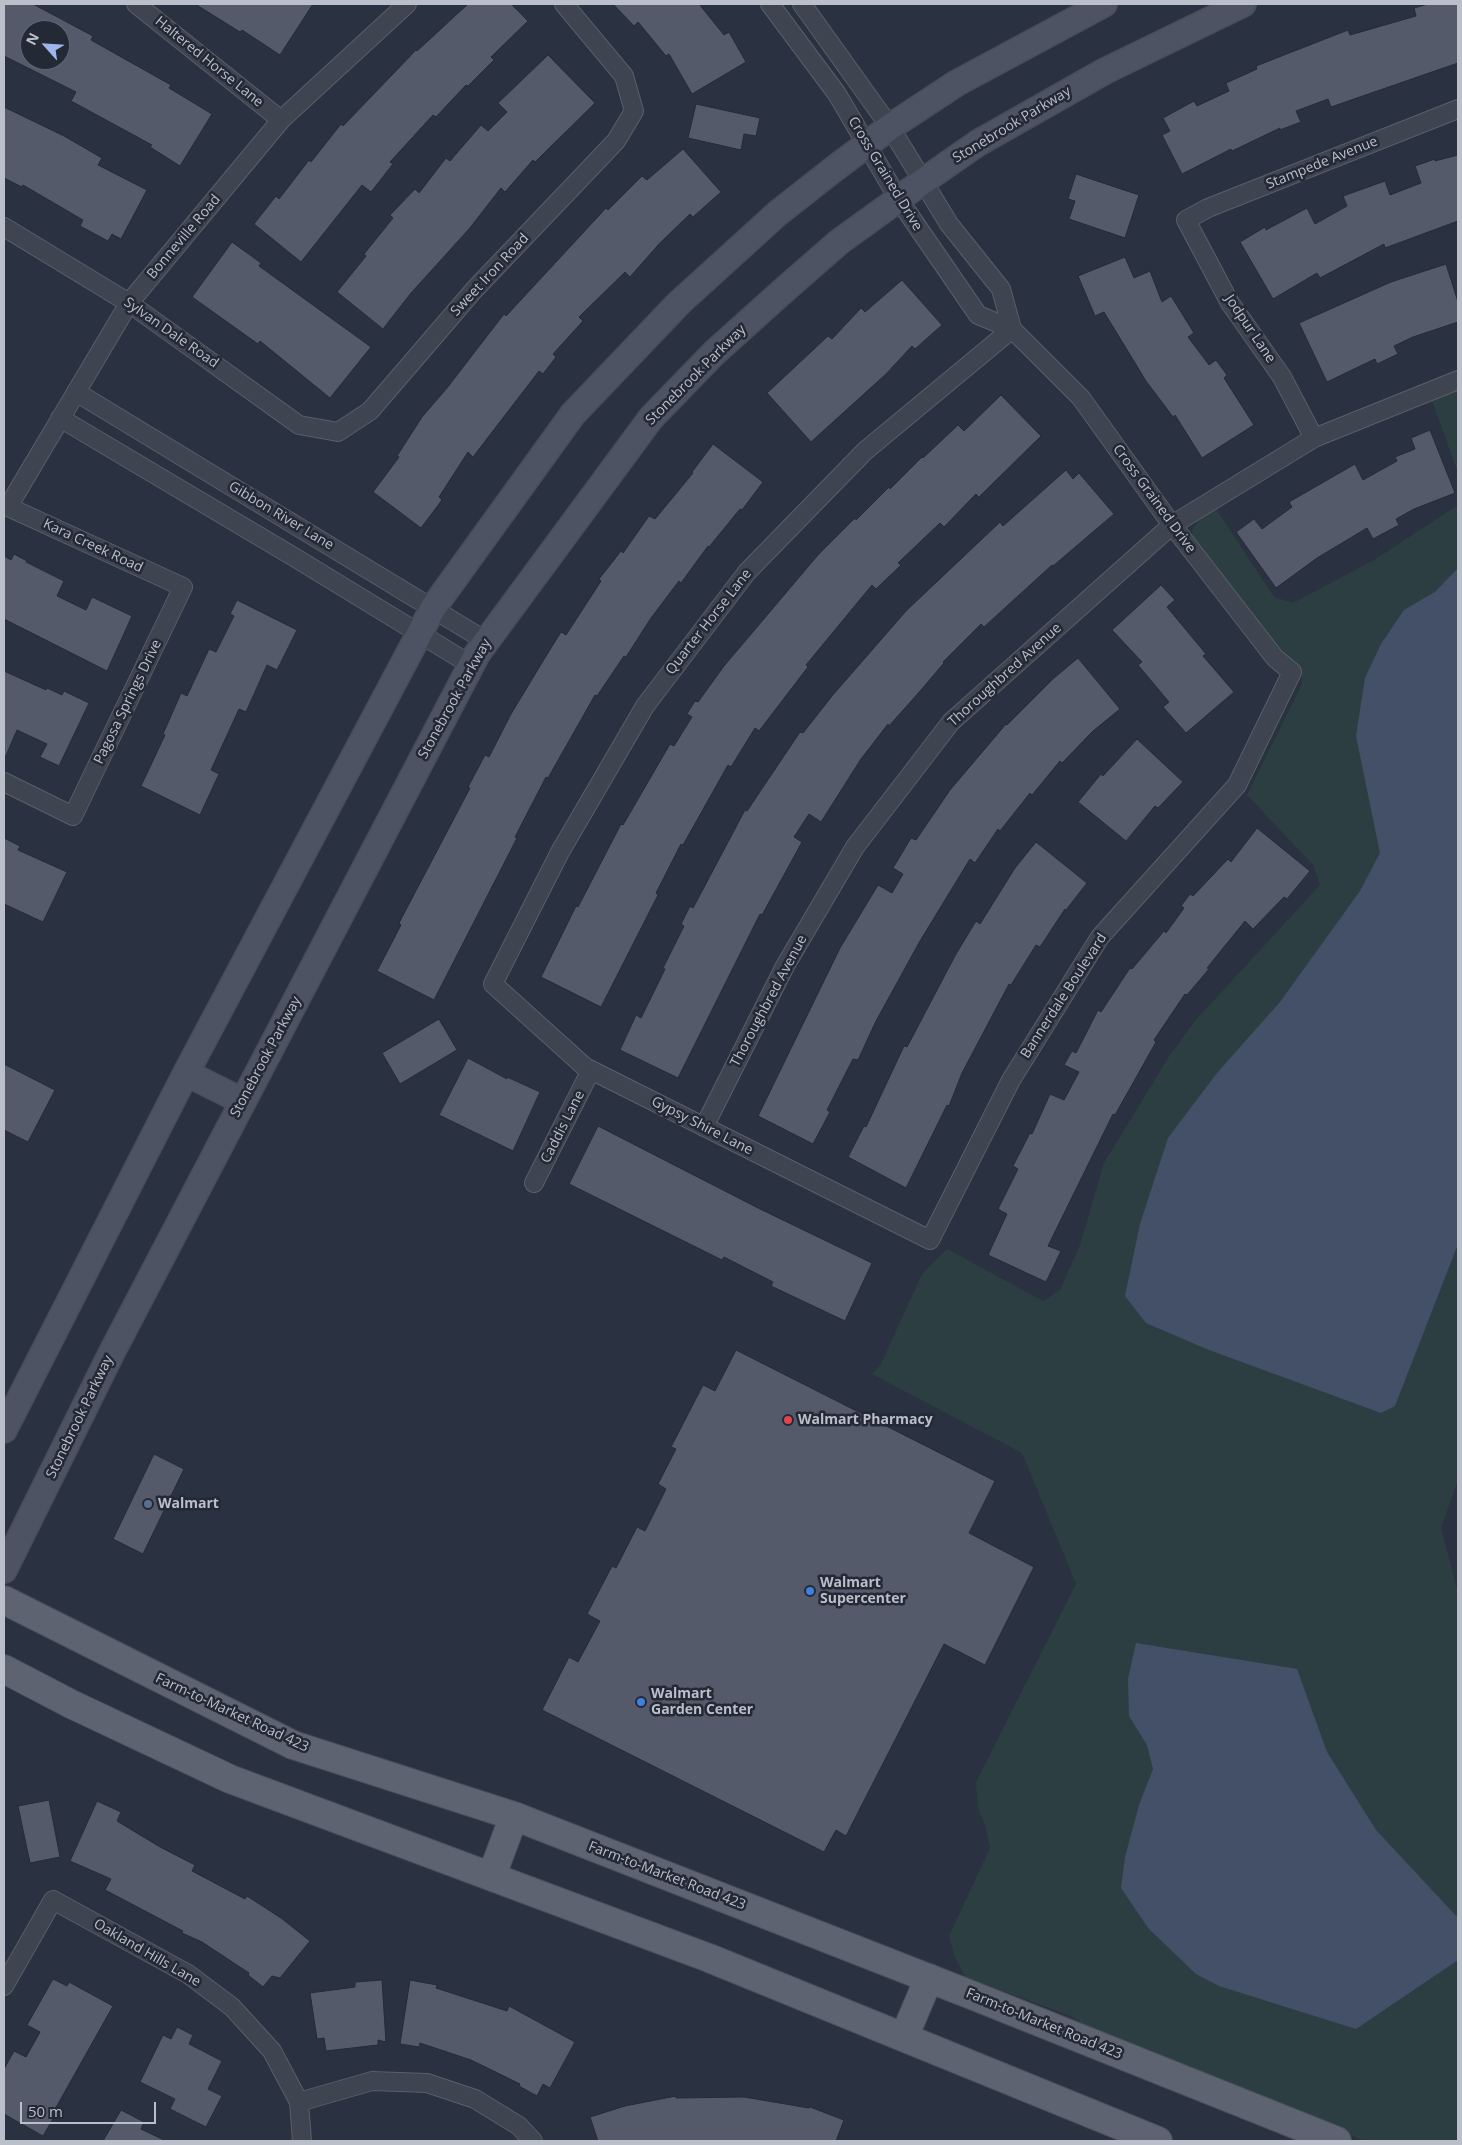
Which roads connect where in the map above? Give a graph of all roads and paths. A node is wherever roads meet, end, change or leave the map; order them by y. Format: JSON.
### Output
{"nodes":[{"id":1,"x":136,"y":4,"type":"edge"},
{"id":2,"x":407,"y":4,"type":"edge"},
{"id":3,"x":564,"y":4,"type":"edge"},
{"id":4,"x":770,"y":4,"type":"edge"},
{"id":5,"x":802,"y":4,"type":"edge"},
{"id":6,"x":1104,"y":4,"type":"edge"},
{"id":7,"x":1243,"y":4,"type":"edge"},
{"id":8,"x":1458,"y":109,"type":"edge"},
{"id":9,"x":281,"y":120,"type":"junction"},
{"id":10,"x":890,"y":126,"type":"junction"},
{"id":11,"x":866,"y":144,"type":"junction"},
{"id":12,"x":922,"y":182,"type":"junction"},
{"id":13,"x":899,"y":200,"type":"junction"},
{"id":14,"x":1186,"y":220,"type":"joint"},
{"id":15,"x":4,"y":226,"type":"edge"},
{"id":16,"x":129,"y":302,"type":"junction"},
{"id":17,"x":1012,"y":329,"type":"junction"},
{"id":18,"x":1458,"y":380,"type":"edge"},
{"id":19,"x":76,"y":392,"type":"junction"},
{"id":20,"x":60,"y":418,"type":"junction"},
{"id":21,"x":338,"y":432,"type":"joint"},
{"id":22,"x":1314,"y":438,"type":"junction"},
{"id":23,"x":6,"y":506,"type":"edge"},
{"id":24,"x":1172,"y":525,"type":"junction"},
{"id":25,"x":183,"y":587,"type":"joint"},
{"id":26,"x":433,"y":608,"type":"junction"},
{"id":27,"x":419,"y":633,"type":"junction"},
{"id":28,"x":486,"y":641,"type":"junction"},
{"id":29,"x":471,"y":665,"type":"junction"},
{"id":30,"x":1292,"y":672,"type":"joint"},
{"id":31,"x":4,"y":782,"type":"edge"},
{"id":32,"x":493,"y":984,"type":"joint"},
{"id":33,"x":591,"y":1070,"type":"junction"},
{"id":34,"x":186,"y":1073,"type":"junction"},
{"id":35,"x":242,"y":1101,"type":"junction"},
{"id":36,"x":704,"y":1127,"type":"junction"},
{"id":37,"x":534,"y":1183,"type":"dead end"},
{"id":38,"x":930,"y":1240,"type":"joint"},
{"id":39,"x":4,"y":1430,"type":"edge"},
{"id":40,"x":4,"y":1570,"type":"edge"},
{"id":41,"x":4,"y":1600,"type":"edge"},
{"id":42,"x":4,"y":1669,"type":"edge"},
{"id":43,"x":514,"y":1816,"type":"junction"},
{"id":44,"x":492,"y":1875,"type":"junction"},
{"id":45,"x":929,"y":1978,"type":"junction"},
{"id":46,"x":4,"y":1986,"type":"edge"},
{"id":47,"x":904,"y":2037,"type":"junction"},
{"id":48,"x":299,"y":2102,"type":"junction"},
{"id":49,"x":302,"y":2141,"type":"edge"},
{"id":50,"x":533,"y":2141,"type":"edge"},
{"id":51,"x":1158,"y":2141,"type":"edge"},
{"id":52,"x":1337,"y":2141,"type":"edge"}],
"edges":[{"from":1,"to":9,"type":"street","name":"Haltered Horse Lane"},
{"from":2,"to":9,"type":"street","name":"Bonneville Road"},
{"from":3,"to":21,"type":"street","name":"Sweet Iron Road"},
{"from":4,"to":11,"type":"street","name":"Cross Grained Drive"},
{"from":5,"to":10,"type":"street","name":"Cross Grained Drive"},
{"from":6,"to":10,"type":"main road"},
{"from":7,"to":12,"type":"main road","name":"Stonebrook Parkway"},
{"from":8,"to":14,"type":"street","name":"Stampede Avenue"},
{"from":9,"to":16,"type":"street","name":"Bonneville Road"},
{"from":10,"to":11,"type":"main road"},
{"from":10,"to":12,"type":"street","name":"Cross Grained Drive"},
{"from":11,"to":13,"type":"street","name":"Cross Grained Drive"},
{"from":11,"to":26,"type":"main road"},
{"from":12,"to":13,"type":"main road","name":"Stonebrook Parkway"},
{"from":12,"to":17,"type":"street","name":"Cross Grained Drive"},
{"from":13,"to":17,"type":"street","name":"Cross Grained Drive"},
{"from":13,"to":28,"type":"main road","name":"Stonebrook Parkway"},
{"from":14,"to":22,"type":"street","name":"Jodpur Lane"},
{"from":15,"to":16,"type":"street","name":"Sylvan Dale Road"},
{"from":16,"to":19,"type":"street","name":"Bonneville Road"},
{"from":16,"to":21,"type":"street","name":"Sylvan Dale Road"},
{"from":17,"to":24,"type":"street","name":"Cross Grained Drive"},
{"from":17,"to":32,"type":"street","name":"Quarter Horse Lane"},
{"from":18,"to":22,"type":"street","name":"Thoroughbred Avenue"},
{"from":19,"to":20,"type":"street","name":"Bonneville Road"},
{"from":19,"to":26,"type":"street","name":"Gibbon River Lane"},
{"from":20,"to":23,"type":"street","name":"Bonneville Road"},
{"from":20,"to":27,"type":"street","name":"Gibbon River Lane"},
{"from":22,"to":24,"type":"street","name":"Thoroughbred Avenue"},
{"from":23,"to":25,"type":"street","name":"Kara Creek Road"},
{"from":24,"to":30,"type":"street","name":"Cross Grained Drive"},
{"from":24,"to":36,"type":"street","name":"Thoroughbred Avenue"},
{"from":25,"to":31,"type":"street","name":"Pagosa Springs Drive"},
{"from":26,"to":27,"type":"main road"},
{"from":26,"to":28,"type":"street","name":"Gibbon River Lane"},
{"from":27,"to":29,"type":"street","name":"Gibbon River Lane"},
{"from":27,"to":34,"type":"main road"},
{"from":28,"to":29,"type":"main road","name":"Stonebrook Parkway"},
{"from":29,"to":35,"type":"main road","name":"Stonebrook Parkway"},
{"from":30,"to":38,"type":"street","name":"Bannerdale Boulevard"},
{"from":32,"to":33,"type":"street","name":"Gypsy Shire Lane"},
{"from":33,"to":36,"type":"street","name":"Gypsy Shire Lane"},
{"from":33,"to":37,"type":"street","name":"Caddis Lane"},
{"from":34,"to":35,"type":"main road"},
{"from":34,"to":39,"type":"main road"},
{"from":35,"to":40,"type":"main road","name":"Stonebrook Parkway"},
{"from":36,"to":38,"type":"street","name":"Gypsy Shire Lane"},
{"from":41,"to":43,"type":"main road","name":"Farm-to-Market Road 423"},
{"from":42,"to":44,"type":"main road"},
{"from":43,"to":44,"type":"main road"},
{"from":43,"to":45,"type":"main road","name":"Farm-to-Market Road 423"},
{"from":44,"to":47,"type":"main road"},
{"from":45,"to":47,"type":"main road"},
{"from":45,"to":52,"type":"main road","name":"Farm-to-Market Road 423"},
{"from":46,"to":48,"type":"street","name":"Oakland Hills Lane"},
{"from":47,"to":51,"type":"main road"},
{"from":48,"to":49,"type":"street","name":"Oakland Hills Lane"},
{"from":48,"to":50,"type":"street"}]}
